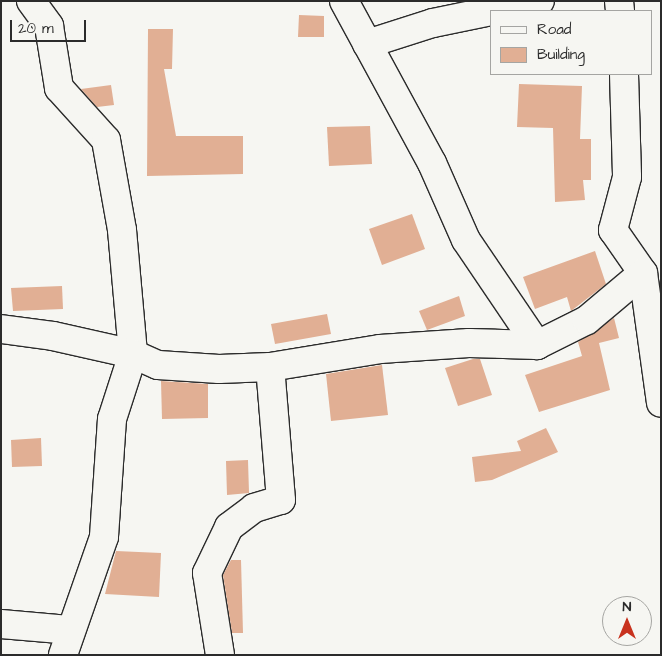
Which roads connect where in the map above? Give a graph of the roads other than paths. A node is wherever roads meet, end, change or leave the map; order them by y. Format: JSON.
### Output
{"nodes":[{"id":1,"x":31,"y":1,"type":"edge"},
{"id":2,"x":344,"y":1,"type":"edge"},
{"id":3,"x":540,"y":1,"type":"edge"},
{"id":4,"x":497,"y":10,"type":"edge"},
{"id":5,"x":490,"y":11,"type":"edge"},
{"id":6,"x":367,"y":44,"type":"junction"},
{"id":7,"x":624,"y":75,"type":"edge"},
{"id":8,"x":643,"y":273,"type":"junction"},
{"id":9,"x":1,"y":329,"type":"edge"},
{"id":10,"x":536,"y":345,"type":"junction"},
{"id":11,"x":133,"y":354,"type":"junction"},
{"id":12,"x":270,"y":367,"type":"junction"},
{"id":13,"x":661,"y":403,"type":"edge"},
{"id":14,"x":1,"y":624,"type":"edge"},
{"id":15,"x":66,"y":642,"type":"edge"},
{"id":16,"x":220,"y":655,"type":"edge"}],
"edges":[{"from":1,"to":11,"type":"street"},
{"from":2,"to":6,"type":"street"},
{"from":3,"to":4,"type":"street"},
{"from":5,"to":6,"type":"street"},
{"from":6,"to":10,"type":"street"},
{"from":7,"to":8,"type":"street"},
{"from":8,"to":10,"type":"street"},
{"from":8,"to":13,"type":"street"},
{"from":9,"to":11,"type":"street"},
{"from":10,"to":12,"type":"street"},
{"from":11,"to":12,"type":"street"},
{"from":11,"to":15,"type":"street"},
{"from":12,"to":16,"type":"street"},
{"from":14,"to":15,"type":"street"}]}
